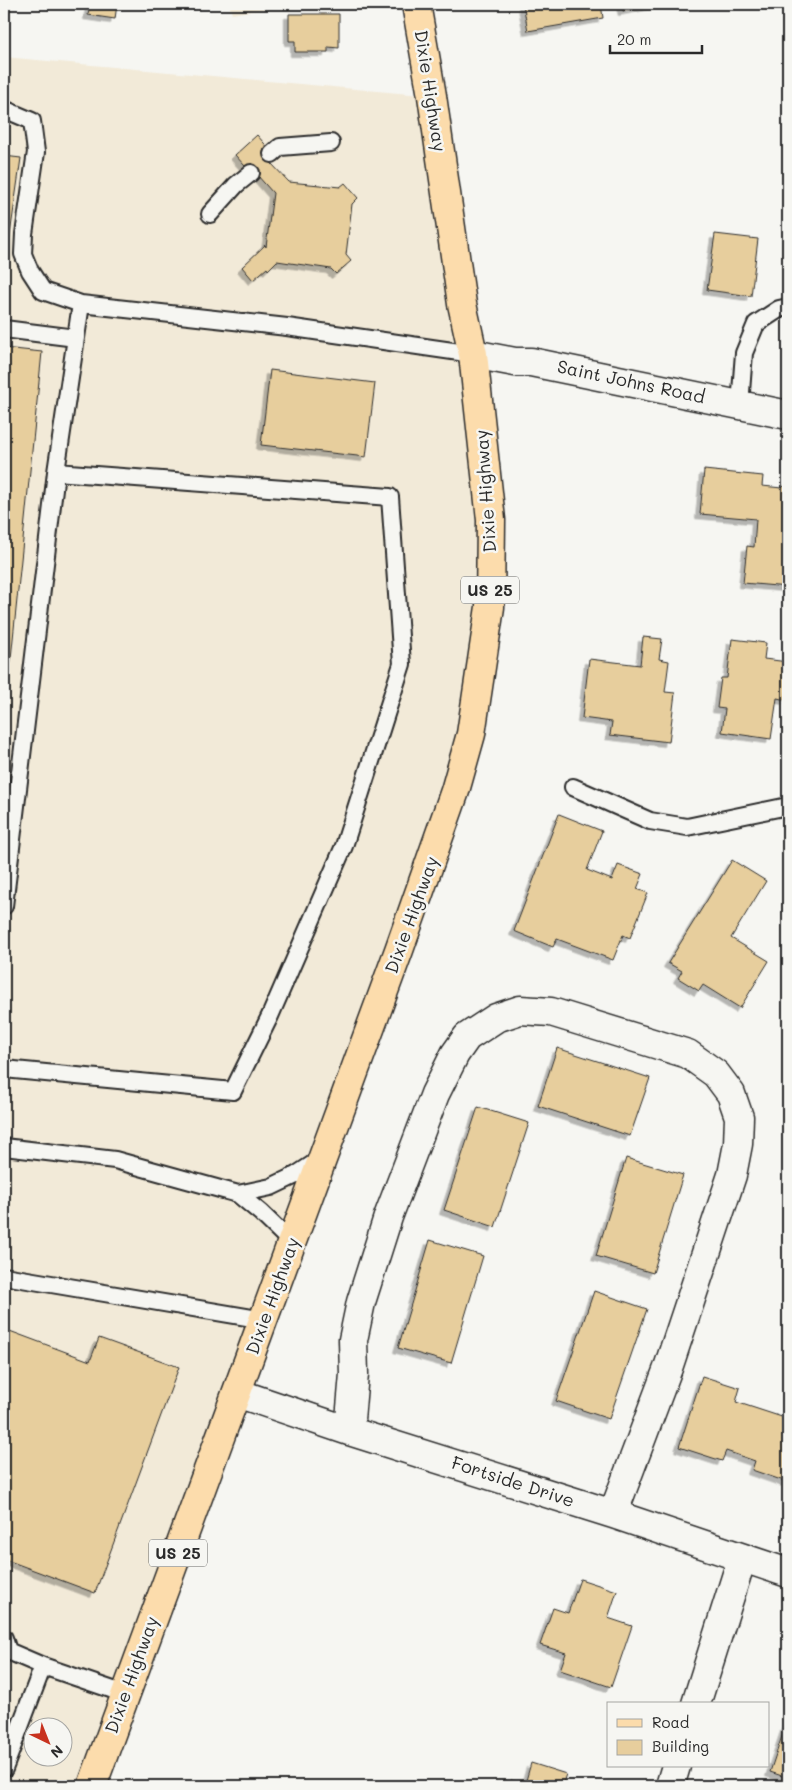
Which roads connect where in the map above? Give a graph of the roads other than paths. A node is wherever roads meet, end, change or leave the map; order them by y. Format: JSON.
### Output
{"nodes":[{"id":1,"x":416,"y":4,"type":"edge"},
{"id":2,"x":4,"y":109,"type":"edge"},
{"id":3,"x":331,"y":142,"type":"dead end"},
{"id":4,"x":272,"y":154,"type":"dead end"},
{"id":5,"x":251,"y":173,"type":"dead end"},
{"id":6,"x":210,"y":214,"type":"dead end"},
{"id":7,"x":80,"y":304,"type":"junction"},
{"id":8,"x":788,"y":308,"type":"edge"},
{"id":9,"x":4,"y":329,"type":"edge"},
{"id":10,"x":76,"y":338,"type":"junction"},
{"id":11,"x":473,"y":354,"type":"junction"},
{"id":12,"x":740,"y":405,"type":"junction"},
{"id":13,"x":788,"y":415,"type":"edge"},
{"id":14,"x":56,"y":472,"type":"junction"},
{"id":15,"x":573,"y":787,"type":"dead end"},
{"id":16,"x":788,"y":806,"type":"edge"},
{"id":17,"x":4,"y":906,"type":"edge"},
{"id":18,"x":4,"y":1068,"type":"edge"},
{"id":19,"x":4,"y":1147,"type":"edge"},
{"id":20,"x":324,"y":1156,"type":"junction"},
{"id":21,"x":238,"y":1194,"type":"junction"},
{"id":22,"x":292,"y":1243,"type":"junction"},
{"id":23,"x":4,"y":1276,"type":"edge"},
{"id":24,"x":264,"y":1320,"type":"junction"},
{"id":25,"x":237,"y":1393,"type":"junction"},
{"id":26,"x":349,"y":1431,"type":"junction"},
{"id":27,"x":613,"y":1514,"type":"junction"},
{"id":28,"x":742,"y":1558,"type":"junction"},
{"id":29,"x":788,"y":1573,"type":"edge"},
{"id":30,"x":5,"y":1647,"type":"edge"},
{"id":31,"x":43,"y":1666,"type":"junction"},
{"id":32,"x":125,"y":1694,"type":"junction"},
{"id":33,"x":697,"y":1702,"type":"edge"},
{"id":34,"x":675,"y":1768,"type":"edge"},
{"id":35,"x":4,"y":1769,"type":"edge"},
{"id":36,"x":92,"y":1786,"type":"edge"},
{"id":37,"x":670,"y":1786,"type":"edge"}],
"edges":[{"from":1,"to":11,"type":"main road","name":"Dixie Highway","number":"US 25"},
{"from":2,"to":7,"type":"lane"},
{"from":3,"to":4,"type":"lane"},
{"from":5,"to":6,"type":"lane"},
{"from":7,"to":10,"type":"lane"},
{"from":7,"to":11,"type":"lane"},
{"from":8,"to":12,"type":"lane"},
{"from":9,"to":10,"type":"lane"},
{"from":10,"to":14,"type":"lane"},
{"from":11,"to":12,"type":"street","name":"Saint Johns Road"},
{"from":11,"to":20,"type":"main road","name":"Dixie Highway","number":"US 25"},
{"from":12,"to":13,"type":"street","name":"Saint Johns Road"},
{"from":14,"to":17,"type":"lane"},
{"from":14,"to":18,"type":"lane"},
{"from":15,"to":16,"type":"lane"},
{"from":19,"to":21,"type":"lane"},
{"from":20,"to":21,"type":"lane"},
{"from":20,"to":22,"type":"main road","name":"Dixie Highway","number":"US 25"},
{"from":21,"to":22,"type":"lane"},
{"from":22,"to":24,"type":"main road","name":"Dixie Highway","number":"US 25"},
{"from":23,"to":24,"type":"lane"},
{"from":24,"to":25,"type":"main road","name":"Dixie Highway","number":"US 25"},
{"from":25,"to":26,"type":"street","name":"Fortside Drive"},
{"from":25,"to":32,"type":"main road","name":"Dixie Highway","number":"US 25"},
{"from":26,"to":27,"type":"street","name":"Fortside Drive"},
{"from":26,"to":27,"type":"street"},
{"from":27,"to":28,"type":"street","name":"Fortside Drive"},
{"from":28,"to":29,"type":"street","name":"Fortside Drive"},
{"from":28,"to":33,"type":"street"},
{"from":30,"to":31,"type":"lane"},
{"from":31,"to":32,"type":"lane"},
{"from":31,"to":35,"type":"lane"},
{"from":32,"to":36,"type":"main road","name":"Dixie Highway","number":"US 25"},
{"from":34,"to":37,"type":"street"}]}
